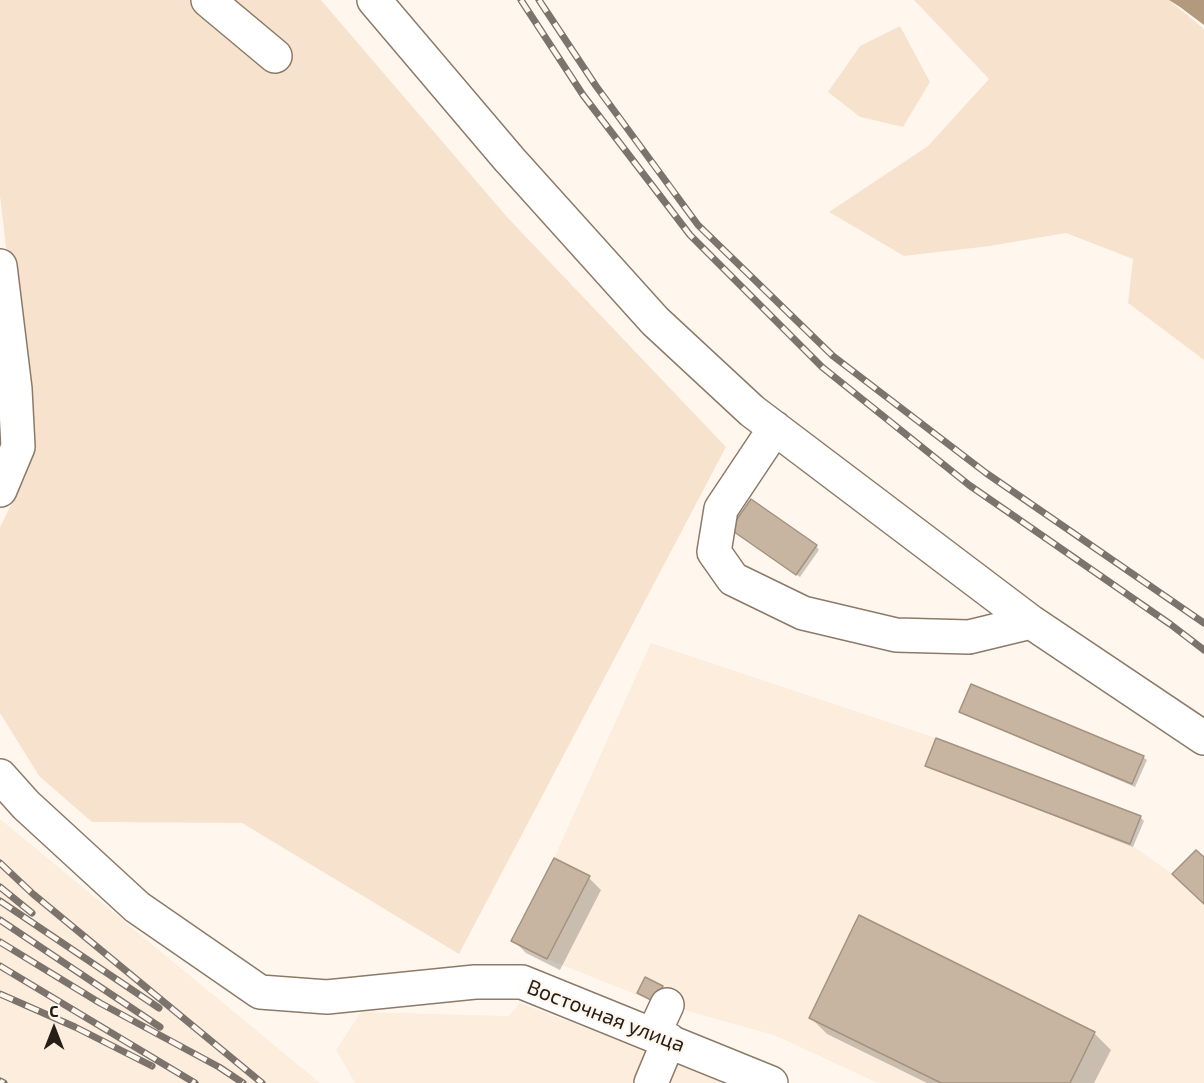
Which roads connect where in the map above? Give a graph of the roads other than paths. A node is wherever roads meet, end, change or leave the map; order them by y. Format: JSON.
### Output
{"nodes":[{"id":1,"x":208,"y":0,"type":"edge"},
{"id":2,"x":374,"y":0,"type":"edge"},
{"id":3,"x":275,"y":56,"type":"dead end"},
{"id":4,"x":0,"y":266,"type":"edge"},
{"id":5,"x":775,"y":428,"type":"junction"},
{"id":6,"x":0,"y":490,"type":"edge"},
{"id":7,"x":1031,"y":622,"type":"junction"},
{"id":8,"x":1204,"y":738,"type":"edge"},
{"id":9,"x":0,"y":776,"type":"edge"},
{"id":10,"x":663,"y":1026,"type":"junction"},
{"id":11,"x":651,"y":1083,"type":"edge"},
{"id":12,"x":771,"y":1083,"type":"edge"}],
"edges":[{"from":1,"to":3,"type":"street"},
{"from":2,"to":5,"type":"street"},
{"from":4,"to":6,"type":"street"},
{"from":5,"to":7,"type":"street"},
{"from":5,"to":7,"type":"street"},
{"from":7,"to":8,"type":"street"},
{"from":9,"to":10,"type":"street","name":"Восточная улица"},
{"from":10,"to":11,"type":"street"},
{"from":10,"to":12,"type":"street","name":"Восточная улица"}]}
